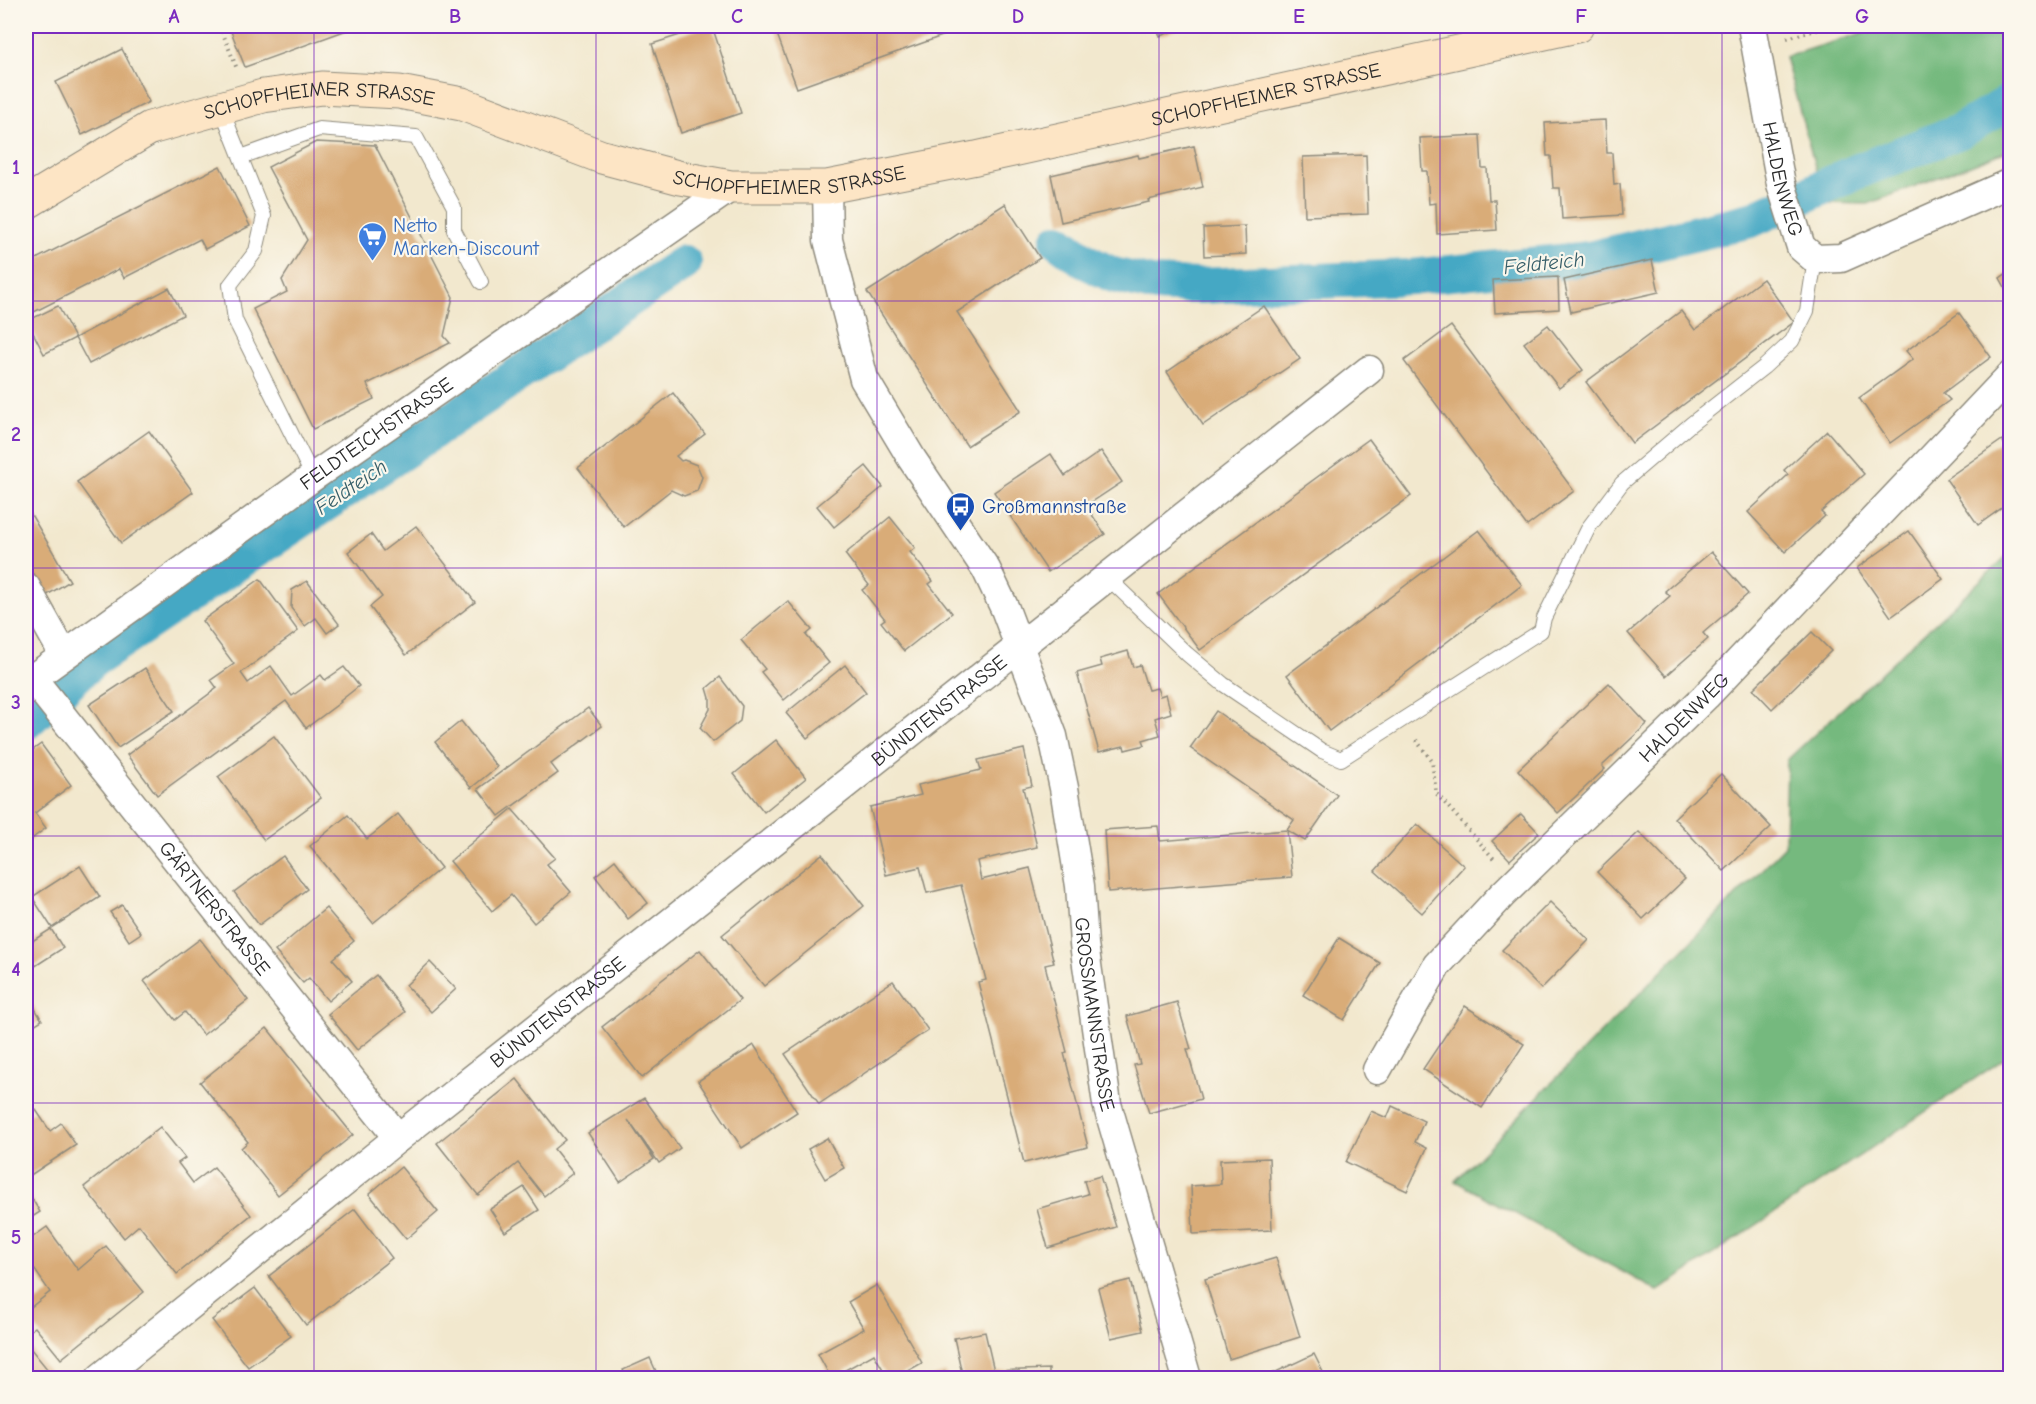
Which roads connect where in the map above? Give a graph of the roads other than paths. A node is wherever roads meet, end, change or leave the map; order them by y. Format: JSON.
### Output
{"nodes":[{"id":1,"x":1577,"y":26,"type":"edge"},
{"id":2,"x":1753,"y":37,"type":"edge"},
{"id":3,"x":222,"y":108,"type":"junction"},
{"id":4,"x":241,"y":157,"type":"junction"},
{"id":5,"x":2010,"y":183,"type":"edge"},
{"id":6,"x":731,"y":187,"type":"junction"},
{"id":7,"x":827,"y":187,"type":"junction"},
{"id":8,"x":26,"y":203,"type":"edge"},
{"id":9,"x":1815,"y":259,"type":"junction"},
{"id":10,"x":481,"y":282,"type":"dead end"},
{"id":11,"x":1370,"y":370,"type":"dead end"},
{"id":12,"x":2010,"y":376,"type":"edge"},
{"id":13,"x":313,"y":477,"type":"junction"},
{"id":14,"x":1107,"y":577,"type":"junction"},
{"id":15,"x":26,"y":587,"type":"edge"},
{"id":16,"x":1019,"y":647,"type":"junction"},
{"id":17,"x":64,"y":655,"type":"junction"},
{"id":18,"x":39,"y":690,"type":"edge"},
{"id":19,"x":1377,"y":1070,"type":"dead end"},
{"id":20,"x":398,"y":1138,"type":"junction"},
{"id":21,"x":100,"y":1378,"type":"edge"},
{"id":22,"x":1187,"y":1378,"type":"edge"}],
"edges":[{"from":1,"to":7,"type":"main road","name":"SCHOPFHEIMER STRASSE"},
{"from":2,"to":9,"type":"street","name":"HALDENWEG"},
{"from":3,"to":4,"type":"lane"},
{"from":3,"to":6,"type":"main road","name":"SCHOPFHEIMER STRASSE"},
{"from":3,"to":8,"type":"main road","name":"SCHOPFHEIMER STRASSE"},
{"from":4,"to":10,"type":"lane"},
{"from":4,"to":13,"type":"lane"},
{"from":5,"to":9,"type":"street","name":"HALDENWEG"},
{"from":6,"to":7,"type":"main road","name":"SCHOPFHEIMER STRASSE"},
{"from":6,"to":13,"type":"street","name":"FELDTEICHSTRASSE"},
{"from":7,"to":16,"type":"street","name":"GROSSMANNSTRASSE"},
{"from":9,"to":14,"type":"lane"},
{"from":11,"to":14,"type":"street"},
{"from":12,"to":19,"type":"street","name":"HALDENWEG"},
{"from":13,"to":17,"type":"street","name":"FELDTEICHSTRASSE"},
{"from":14,"to":16,"type":"street"},
{"from":15,"to":17,"type":"street"},
{"from":16,"to":20,"type":"street","name":"BÜNDTENSTRASSE"},
{"from":16,"to":22,"type":"street","name":"GROSSMANNSTRASSE"},
{"from":17,"to":18,"type":"street","name":"FELDTEICHSTRASSE"},
{"from":18,"to":20,"type":"street","name":"GÄRTNERSTRASSE"},
{"from":20,"to":21,"type":"street","name":"BÜNDTENSTRASSE"}]}
